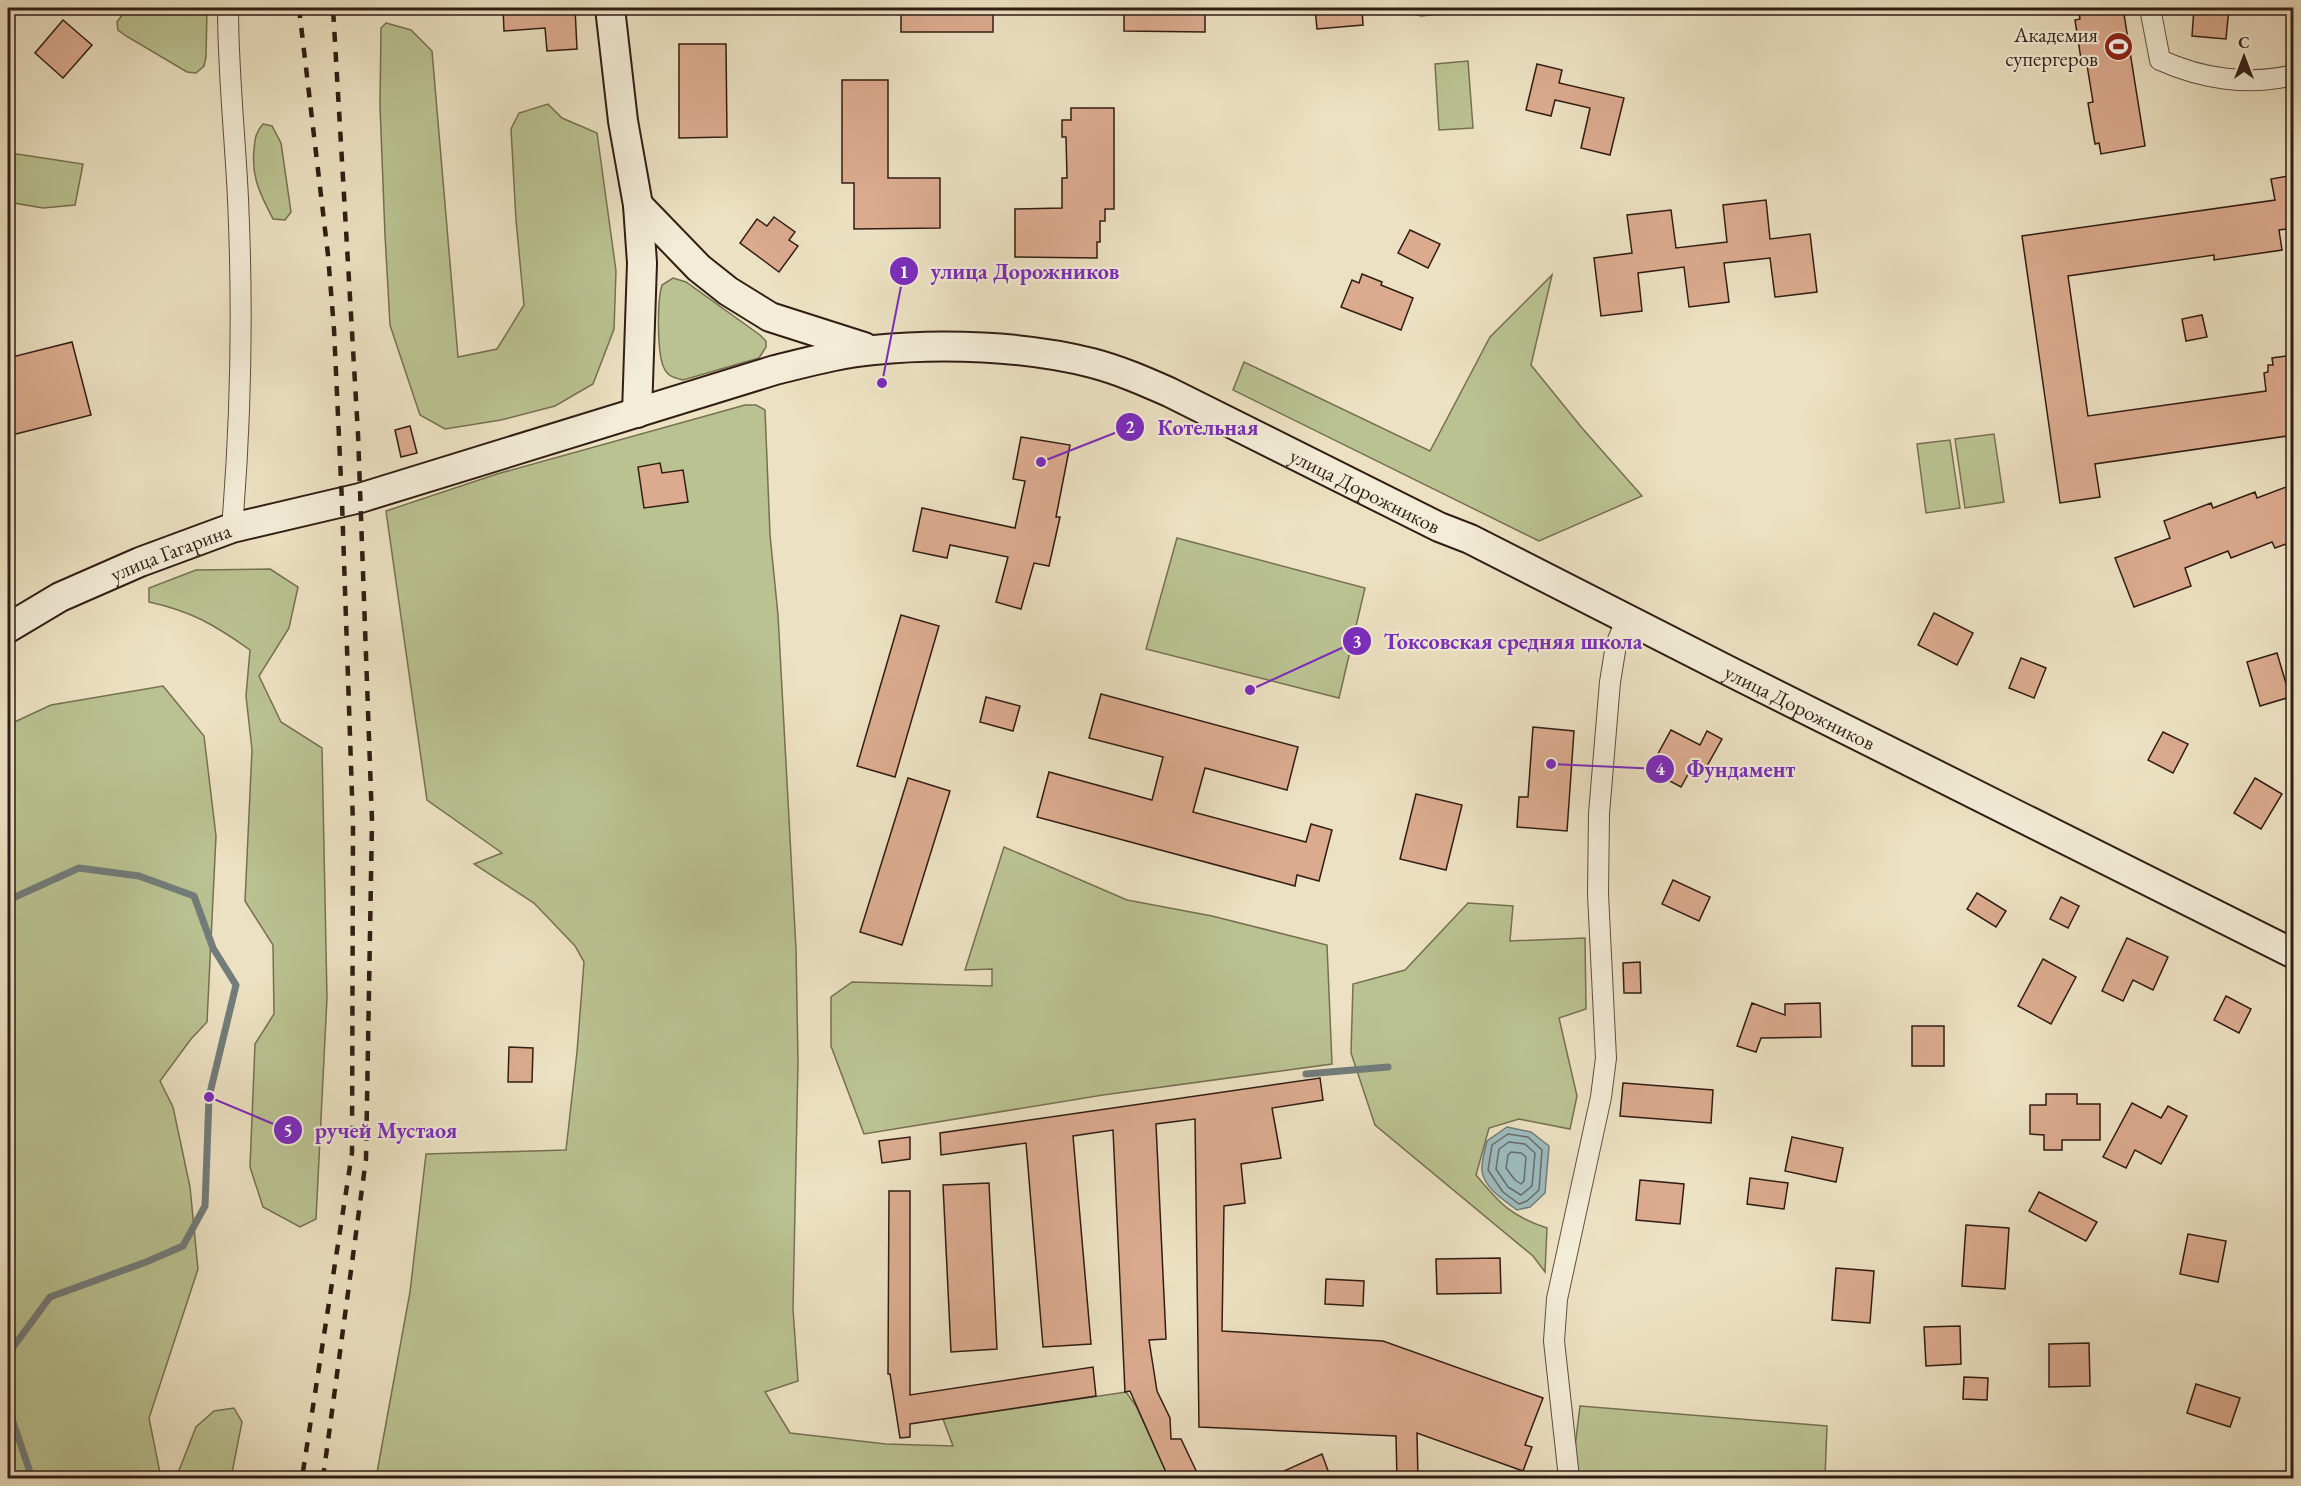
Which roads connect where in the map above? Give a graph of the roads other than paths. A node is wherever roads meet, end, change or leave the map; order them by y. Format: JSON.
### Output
{"nodes":[{"id":1,"x":228,"y":8,"type":"edge"},
{"id":2,"x":610,"y":8,"type":"edge"},
{"id":3,"x":2150,"y":8,"type":"edge"},
{"id":4,"x":2294,"y":75,"type":"edge"},
{"id":5,"x":638,"y":205,"type":"junction"},
{"id":6,"x":770,"y":318,"type":"junction"},
{"id":7,"x":874,"y":350,"type":"junction"},
{"id":8,"x":775,"y":370,"type":"junction"},
{"id":9,"x":637,"y":413,"type":"junction"},
{"id":10,"x":342,"y":502,"type":"joint"},
{"id":11,"x":232,"y":528,"type":"junction"},
{"id":12,"x":1627,"y":618,"type":"junction"},
{"id":13,"x":8,"y":628,"type":"edge"},
{"id":14,"x":2294,"y":954,"type":"edge"},
{"id":15,"x":1569,"y":1479,"type":"edge"}],
"edges":[{"from":1,"to":11,"type":"street"},
{"from":2,"to":5,"type":"main road"},
{"from":3,"to":4,"type":"street"},
{"from":5,"to":6,"type":"main road"},
{"from":5,"to":9,"type":"main road"},
{"from":6,"to":7,"type":"main road"},
{"from":6,"to":8,"type":"main road"},
{"from":7,"to":8,"type":"main road","name":"улица Дорожников"},
{"from":7,"to":12,"type":"main road","name":"улица Дорожников"},
{"from":8,"to":9,"type":"main road","name":"улица Дорожников"},
{"from":9,"to":10,"type":"main road","name":"улица Дорожников"},
{"from":10,"to":11,"type":"main road","name":"улица Гагарина"},
{"from":11,"to":13,"type":"main road","name":"улица Гагарина"},
{"from":12,"to":14,"type":"main road","name":"улица Дорожников"},
{"from":12,"to":15,"type":"street"}]}
